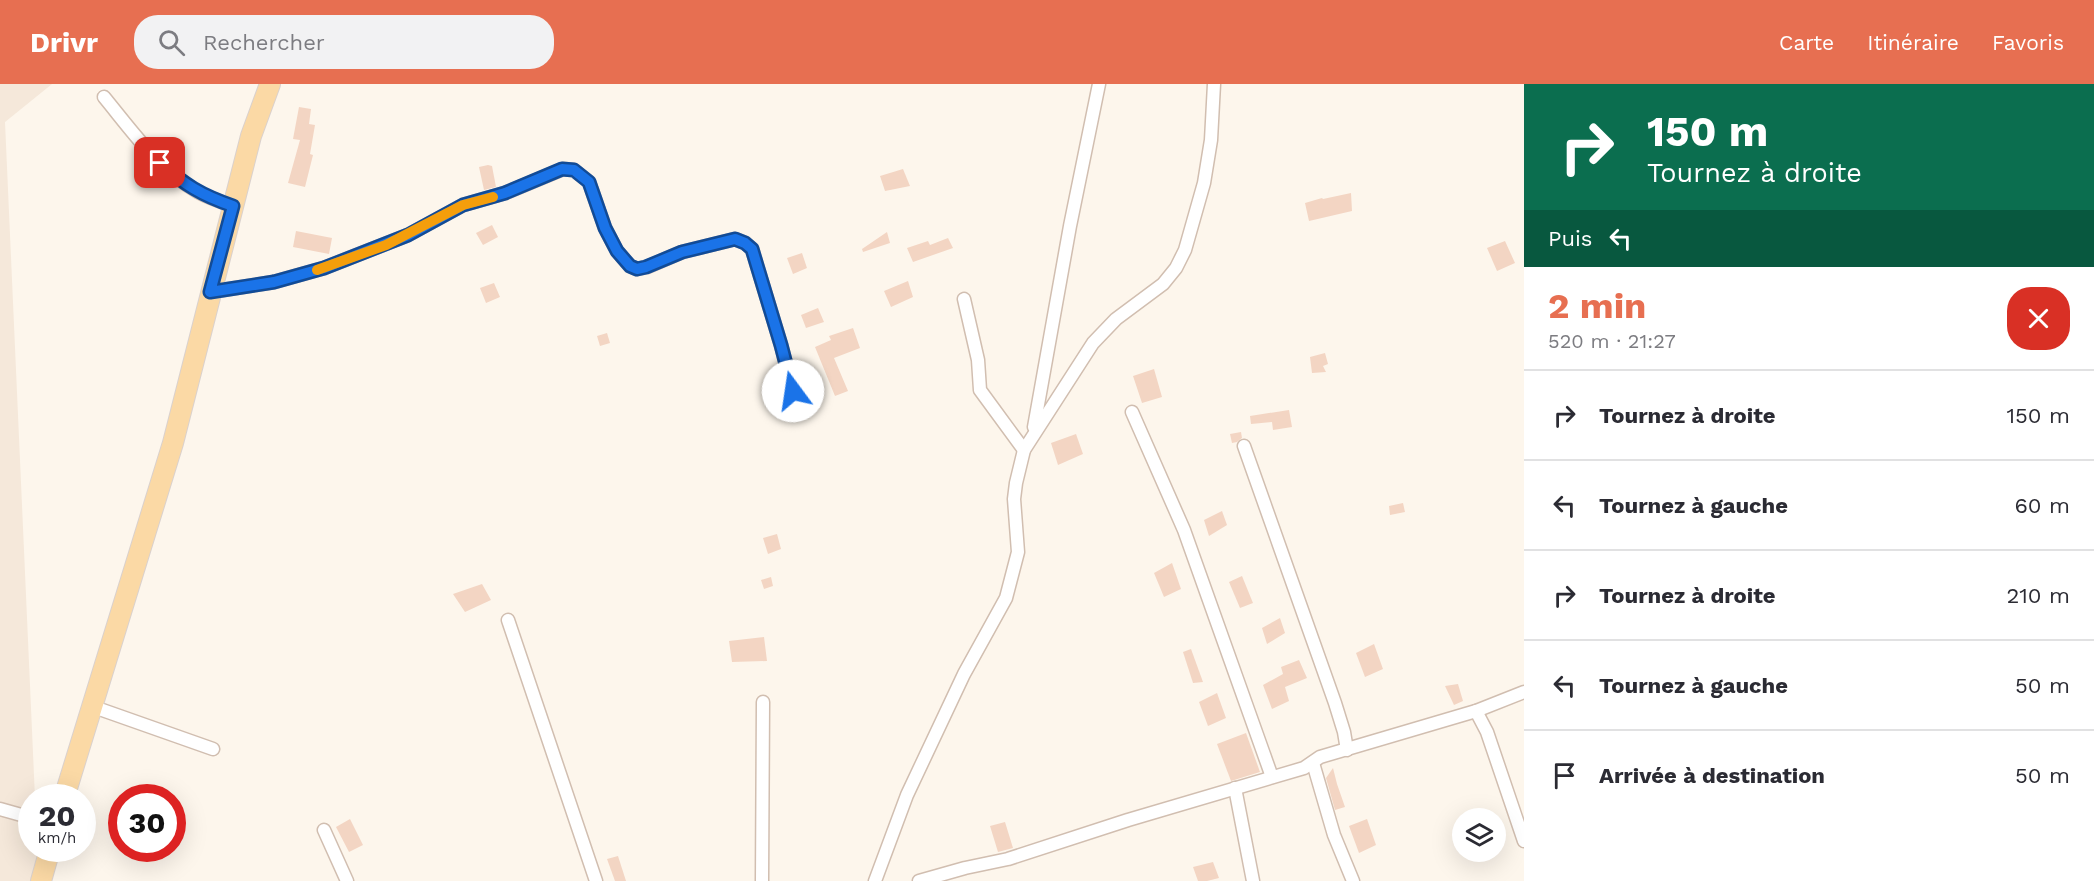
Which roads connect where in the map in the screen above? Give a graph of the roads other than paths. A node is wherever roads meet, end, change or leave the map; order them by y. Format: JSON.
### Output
{"nodes":[{"id":1,"x":270,"y":84,"type":"edge"},
{"id":2,"x":1099,"y":84,"type":"edge"},
{"id":3,"x":1214,"y":84,"type":"edge"},
{"id":4,"x":104,"y":97,"type":"dead end"},
{"id":5,"x":233,"y":206,"type":"junction"},
{"id":6,"x":210,"y":292,"type":"junction"},
{"id":7,"x":964,"y":299,"type":"dead end"},
{"id":8,"x":803,"y":405,"type":"dead end"},
{"id":9,"x":1132,"y":412,"type":"dead end"},
{"id":10,"x":1032,"y":434,"type":"junction"},
{"id":11,"x":1244,"y":446,"type":"dead end"},
{"id":12,"x":1024,"y":450,"type":"junction"},
{"id":13,"x":507,"y":620,"type":"dead end"},
{"id":14,"x":1524,"y":692,"type":"edge"},
{"id":15,"x":763,"y":702,"type":"dead end"},
{"id":16,"x":91,"y":706,"type":"junction"},
{"id":17,"x":1476,"y":711,"type":"junction"},
{"id":18,"x":213,"y":749,"type":"dead end"},
{"id":19,"x":1347,"y":750,"type":"junction"},
{"id":20,"x":1313,"y":763,"type":"junction"},
{"id":21,"x":1272,"y":777,"type":"junction"},
{"id":22,"x":68,"y":784,"type":"edge"},
{"id":23,"x":1235,"y":788,"type":"junction"},
{"id":24,"x":0,"y":809,"type":"edge"},
{"id":25,"x":18,"y":814,"type":"edge"},
{"id":26,"x":324,"y":830,"type":"dead end"},
{"id":27,"x":1524,"y":841,"type":"edge"},
{"id":28,"x":46,"y":862,"type":"edge"},
{"id":29,"x":41,"y":881,"type":"edge"},
{"id":30,"x":347,"y":881,"type":"edge"},
{"id":31,"x":596,"y":881,"type":"edge"},
{"id":32,"x":762,"y":881,"type":"edge"},
{"id":33,"x":875,"y":881,"type":"edge"},
{"id":34,"x":919,"y":881,"type":"edge"},
{"id":35,"x":1253,"y":881,"type":"edge"},
{"id":36,"x":1353,"y":881,"type":"edge"}],
"edges":[{"from":1,"to":5,"type":"main road"},
{"from":2,"to":10,"type":"street"},
{"from":3,"to":10,"type":"street"},
{"from":4,"to":5,"type":"street"},
{"from":5,"to":6,"type":"main road"},
{"from":6,"to":8,"type":"street"},
{"from":6,"to":16,"type":"main road"},
{"from":7,"to":12,"type":"street"},
{"from":9,"to":21,"type":"street"},
{"from":10,"to":12,"type":"street"},
{"from":11,"to":19,"type":"street"},
{"from":12,"to":33,"type":"street"},
{"from":13,"to":31,"type":"street"},
{"from":14,"to":17,"type":"street"},
{"from":15,"to":32,"type":"street"},
{"from":16,"to":18,"type":"street"},
{"from":16,"to":22,"type":"main road"},
{"from":17,"to":19,"type":"street"},
{"from":17,"to":27,"type":"street"},
{"from":19,"to":20,"type":"street"},
{"from":20,"to":21,"type":"street"},
{"from":20,"to":36,"type":"street"},
{"from":21,"to":23,"type":"street"},
{"from":23,"to":34,"type":"street"},
{"from":23,"to":35,"type":"street"},
{"from":24,"to":25,"type":"street"},
{"from":26,"to":30,"type":"street"},
{"from":28,"to":29,"type":"main road"}]}
